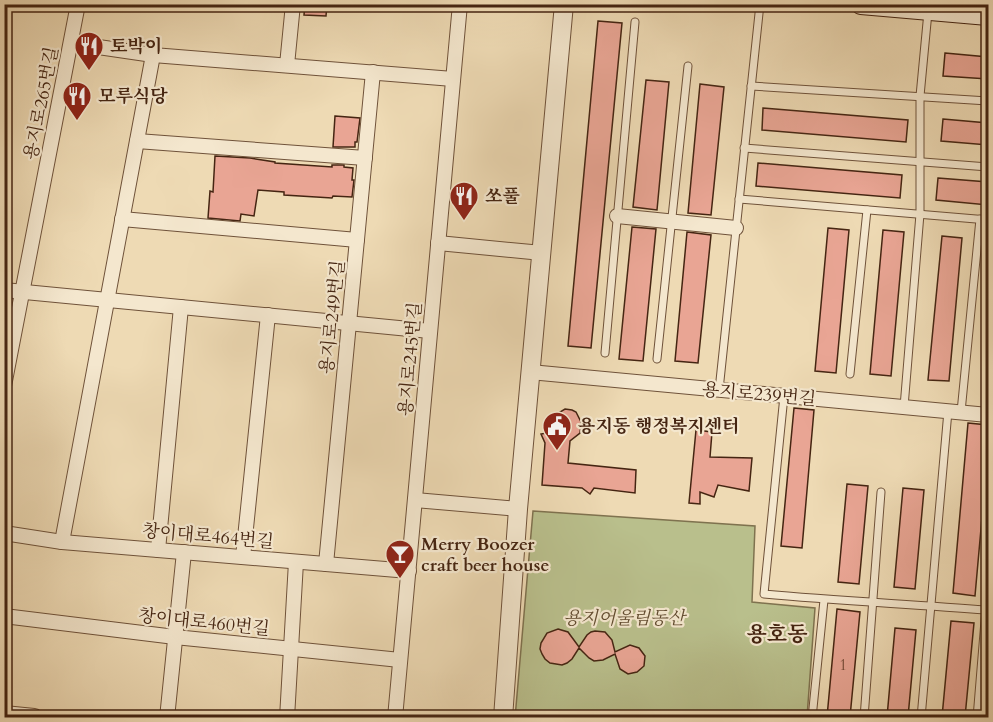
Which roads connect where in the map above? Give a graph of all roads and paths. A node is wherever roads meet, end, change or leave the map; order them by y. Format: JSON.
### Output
{"nodes":[{"id":1,"x":78,"y":4,"type":"edge"},
{"id":2,"x":293,"y":4,"type":"edge"},
{"id":3,"x":460,"y":4,"type":"edge"},
{"id":4,"x":564,"y":4,"type":"edge"},
{"id":5,"x":760,"y":4,"type":"edge"},
{"id":6,"x":861,"y":4,"type":"edge"},
{"id":7,"x":928,"y":10,"type":"junction"},
{"id":8,"x":988,"y":15,"type":"edge"},
{"id":9,"x":635,"y":22,"type":"dead end"},
{"id":10,"x":71,"y":43,"type":"junction"},
{"id":11,"x":153,"y":55,"type":"junction"},
{"id":12,"x":286,"y":65,"type":"junction"},
{"id":13,"x":688,"y":66,"type":"dead end"},
{"id":14,"x":373,"y":72,"type":"junction"},
{"id":15,"x":453,"y":79,"type":"junction"},
{"id":16,"x":751,"y":86,"type":"junction"},
{"id":17,"x":920,"y":96,"type":"junction"},
{"id":18,"x":988,"y":100,"type":"edge"},
{"id":19,"x":137,"y":141,"type":"junction"},
{"id":20,"x":744,"y":148,"type":"junction"},
{"id":21,"x":365,"y":158,"type":"junction"},
{"id":22,"x":921,"y":162,"type":"junction"},
{"id":23,"x":988,"y":167,"type":"edge"},
{"id":24,"x":739,"y":199,"type":"junction"},
{"id":25,"x":867,"y":210,"type":"junction"},
{"id":26,"x":920,"y":214,"type":"junction"},
{"id":27,"x":617,"y":216,"type":"junction"},
{"id":28,"x":122,"y":219,"type":"junction"},
{"id":29,"x":980,"y":219,"type":"junction"},
{"id":30,"x":988,"y":220,"type":"edge"},
{"id":31,"x":671,"y":222,"type":"junction"},
{"id":32,"x":736,"y":228,"type":"junction"},
{"id":33,"x":357,"y":240,"type":"junction"},
{"id":34,"x":438,"y":243,"type":"junction"},
{"id":35,"x":542,"y":253,"type":"junction"},
{"id":36,"x":4,"y":290,"type":"edge"},
{"id":37,"x":23,"y":292,"type":"junction"},
{"id":38,"x":107,"y":299,"type":"junction"},
{"id":39,"x":181,"y":307,"type":"junction"},
{"id":40,"x":268,"y":315,"type":"junction"},
{"id":41,"x":349,"y":323,"type":"junction"},
{"id":42,"x":430,"y":331,"type":"junction"},
{"id":43,"x":605,"y":353,"type":"dead end"},
{"id":44,"x":657,"y":359,"type":"dead end"},
{"id":45,"x":530,"y":372,"type":"junction"},
{"id":46,"x":850,"y":374,"type":"dead end"},
{"id":47,"x":4,"y":386,"type":"edge"},
{"id":48,"x":719,"y":390,"type":"junction"},
{"id":49,"x":784,"y":396,"type":"junction"},
{"id":50,"x":904,"y":407,"type":"junction"},
{"id":51,"x":955,"y":412,"type":"junction"},
{"id":52,"x":988,"y":415,"type":"edge"},
{"id":53,"x":881,"y":492,"type":"dead end"},
{"id":54,"x":415,"y":500,"type":"junction"},
{"id":55,"x":518,"y":509,"type":"junction"},
{"id":56,"x":4,"y":533,"type":"edge"},
{"id":57,"x":62,"y":542,"type":"junction"},
{"id":58,"x":158,"y":550,"type":"junction"},
{"id":59,"x":184,"y":552,"type":"junction"},
{"id":60,"x":243,"y":557,"type":"junction"},
{"id":61,"x":296,"y":562,"type":"junction"},
{"id":62,"x":326,"y":564,"type":"junction"},
{"id":63,"x":409,"y":571,"type":"junction"},
{"id":64,"x":988,"y":584,"type":"edge"},
{"id":65,"x":824,"y":600,"type":"junction"},
{"id":66,"x":873,"y":603,"type":"junction"},
{"id":67,"x":931,"y":606,"type":"junction"},
{"id":68,"x":986,"y":610,"type":"junction"},
{"id":69,"x":4,"y":616,"type":"edge"},
{"id":70,"x":175,"y":637,"type":"junction"},
{"id":71,"x":291,"y":649,"type":"junction"},
{"id":72,"x":400,"y":660,"type":"junction"},
{"id":73,"x":4,"y":715,"type":"edge"},
{"id":74,"x":34,"y":717,"type":"edge"},
{"id":75,"x":167,"y":717,"type":"edge"},
{"id":76,"x":287,"y":717,"type":"edge"},
{"id":77,"x":395,"y":717,"type":"edge"},
{"id":78,"x":503,"y":717,"type":"edge"},
{"id":79,"x":812,"y":717,"type":"edge"},
{"id":80,"x":864,"y":717,"type":"edge"},
{"id":81,"x":921,"y":717,"type":"edge"},
{"id":82,"x":977,"y":717,"type":"edge"}],
"edges":[{"from":1,"to":10,"type":"street","name":"용지로265번길"},
{"from":2,"to":12,"type":"street"},
{"from":3,"to":15,"type":"street","name":"용지로245번길"},
{"from":4,"to":35,"type":"street"},
{"from":5,"to":16,"type":"lane"},
{"from":6,"to":7,"type":"main road"},
{"from":7,"to":8,"type":"main road"},
{"from":7,"to":17,"type":"lane"},
{"from":9,"to":27,"type":"lane"},
{"from":10,"to":11,"type":"street"},
{"from":10,"to":37,"type":"street","name":"용지로265번길"},
{"from":11,"to":12,"type":"street"},
{"from":11,"to":19,"type":"street"},
{"from":12,"to":14,"type":"street"},
{"from":13,"to":31,"type":"lane"},
{"from":14,"to":15,"type":"street"},
{"from":14,"to":21,"type":"street","name":"용지로249번길"},
{"from":15,"to":34,"type":"street","name":"용지로245번길"},
{"from":16,"to":17,"type":"lane"},
{"from":16,"to":20,"type":"lane"},
{"from":17,"to":18,"type":"lane"},
{"from":17,"to":22,"type":"lane"},
{"from":19,"to":21,"type":"street"},
{"from":19,"to":28,"type":"street"},
{"from":20,"to":22,"type":"lane"},
{"from":20,"to":24,"type":"lane"},
{"from":21,"to":33,"type":"street","name":"용지로249번길"},
{"from":22,"to":23,"type":"lane"},
{"from":22,"to":26,"type":"lane"},
{"from":24,"to":25,"type":"lane"},
{"from":24,"to":32,"type":"lane"},
{"from":25,"to":26,"type":"lane"},
{"from":25,"to":46,"type":"lane"},
{"from":26,"to":29,"type":"lane"},
{"from":26,"to":50,"type":"lane"},
{"from":27,"to":31,"type":"street"},
{"from":27,"to":43,"type":"lane"},
{"from":28,"to":33,"type":"street"},
{"from":28,"to":38,"type":"street"},
{"from":29,"to":30,"type":"lane"},
{"from":29,"to":51,"type":"lane"},
{"from":31,"to":32,"type":"street"},
{"from":31,"to":44,"type":"lane"},
{"from":32,"to":48,"type":"lane"},
{"from":33,"to":41,"type":"street","name":"용지로249번길"},
{"from":34,"to":35,"type":"street"},
{"from":34,"to":42,"type":"street","name":"용지로245번길"},
{"from":35,"to":45,"type":"street"},
{"from":36,"to":37,"type":"street"},
{"from":37,"to":38,"type":"street"},
{"from":37,"to":47,"type":"street","name":"용지로265번길"},
{"from":38,"to":39,"type":"street"},
{"from":38,"to":57,"type":"street"},
{"from":39,"to":40,"type":"street"},
{"from":39,"to":58,"type":"street"},
{"from":40,"to":41,"type":"street"},
{"from":40,"to":60,"type":"street"},
{"from":41,"to":42,"type":"street"},
{"from":41,"to":62,"type":"street","name":"용지로249번길"},
{"from":42,"to":54,"type":"street","name":"용지로245번길"},
{"from":45,"to":48,"type":"street","name":"용지로239번길"},
{"from":45,"to":55,"type":"street"},
{"from":48,"to":49,"type":"street","name":"용지로239번길"},
{"from":49,"to":50,"type":"street","name":"용지로239번길"},
{"from":49,"to":65,"type":"lane"},
{"from":50,"to":51,"type":"street","name":"용지로239번길"},
{"from":51,"to":52,"type":"street","name":"용지로239번길"},
{"from":51,"to":67,"type":"lane"},
{"from":53,"to":66,"type":"lane"},
{"from":54,"to":55,"type":"street"},
{"from":54,"to":63,"type":"street","name":"용지로245번길"},
{"from":55,"to":78,"type":"street"},
{"from":56,"to":57,"type":"street","name":"창이대로464번길"},
{"from":57,"to":58,"type":"street","name":"창이대로464번길"},
{"from":58,"to":59,"type":"street","name":"창이대로464번길"},
{"from":59,"to":60,"type":"street","name":"창이대로464번길"},
{"from":59,"to":70,"type":"street"},
{"from":60,"to":61,"type":"street","name":"창이대로464번길"},
{"from":61,"to":62,"type":"street","name":"창이대로464번길"},
{"from":61,"to":71,"type":"street"},
{"from":62,"to":63,"type":"street","name":"창이대로464번길"},
{"from":63,"to":72,"type":"street","name":"용지로245번길"},
{"from":64,"to":68,"type":"lane"},
{"from":65,"to":66,"type":"lane"},
{"from":65,"to":79,"type":"lane"},
{"from":66,"to":67,"type":"lane"},
{"from":66,"to":80,"type":"lane"},
{"from":67,"to":68,"type":"lane"},
{"from":67,"to":81,"type":"lane"},
{"from":68,"to":82,"type":"lane"},
{"from":69,"to":70,"type":"street","name":"창이대로460번길"},
{"from":70,"to":71,"type":"street","name":"창이대로460번길"},
{"from":70,"to":75,"type":"street"},
{"from":71,"to":72,"type":"street","name":"창이대로460번길"},
{"from":71,"to":76,"type":"street"},
{"from":72,"to":77,"type":"street","name":"용지로245번길"},
{"from":73,"to":74,"type":"street"}]}
